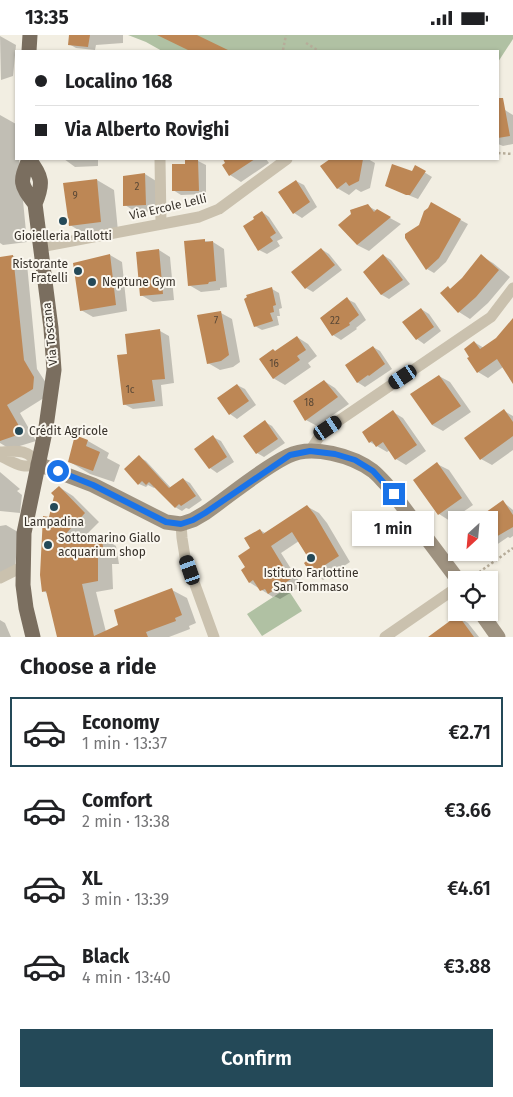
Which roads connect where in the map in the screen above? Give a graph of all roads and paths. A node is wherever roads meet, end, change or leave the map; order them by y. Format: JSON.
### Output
{"nodes":[{"id":1,"x":30,"y":35,"type":"edge"},
{"id":2,"x":286,"y":35,"type":"edge"},
{"id":3,"x":306,"y":43,"type":"dead end"},
{"id":4,"x":29,"y":50,"type":"edge"},
{"id":5,"x":283,"y":50,"type":"dead end"},
{"id":6,"x":317,"y":50,"type":"edge"},
{"id":7,"x":499,"y":153,"type":"edge"},
{"id":8,"x":513,"y":154,"type":"edge"},
{"id":9,"x":29,"y":160,"type":"edge"},
{"id":10,"x":160,"y":160,"type":"edge"},
{"id":11,"x":286,"y":160,"type":"edge"},
{"id":12,"x":160,"y":224,"type":"junction"},
{"id":13,"x":40,"y":247,"type":"junction"},
{"id":14,"x":513,"y":288,"type":"edge"},
{"id":15,"x":310,"y":451,"type":"junction"},
{"id":16,"x":0,"y":452,"type":"edge"},
{"id":17,"x":0,"y":456,"type":"edge"},
{"id":18,"x":38,"y":463,"type":"junction"},
{"id":19,"x":181,"y":524,"type":"junction"},
{"id":20,"x":513,"y":548,"type":"edge"},
{"id":21,"x":22,"y":567,"type":"junction"},
{"id":22,"x":451,"y":571,"type":"edge"},
{"id":23,"x":481,"y":571,"type":"edge"},
{"id":24,"x":0,"y":578,"type":"edge"},
{"id":25,"x":448,"y":594,"type":"edge"},
{"id":26,"x":487,"y":621,"type":"edge"},
{"id":27,"x":34,"y":637,"type":"edge"},
{"id":28,"x":214,"y":637,"type":"edge"},
{"id":29,"x":385,"y":637,"type":"edge"},
{"id":30,"x":498,"y":637,"type":"edge"}],
"edges":[{"from":1,"to":4,"type":"main road"},
{"from":2,"to":5,"type":"path"},
{"from":3,"to":6,"type":"path"},
{"from":7,"to":8,"type":"path"},
{"from":9,"to":13,"type":"main road","name":"Via Toscana"},
{"from":10,"to":12,"type":"street"},
{"from":11,"to":12,"type":"street","name":"Via Ercole Lelli"},
{"from":12,"to":13,"type":"street","name":"Via Ercole Lelli"},
{"from":13,"to":18,"type":"main road","name":"Via Toscana"},
{"from":14,"to":15,"type":"street"},
{"from":15,"to":19,"type":"street"},
{"from":15,"to":22,"type":"street"},
{"from":16,"to":18,"type":"street"},
{"from":17,"to":18,"type":"street"},
{"from":18,"to":19,"type":"street"},
{"from":18,"to":21,"type":"main road","name":"Via Toscana"},
{"from":19,"to":28,"type":"street"},
{"from":20,"to":23,"type":"path"},
{"from":21,"to":24,"type":"street"},
{"from":21,"to":27,"type":"main road","name":"Via Toscana"},
{"from":25,"to":29,"type":"street"},
{"from":26,"to":30,"type":"street"}]}
